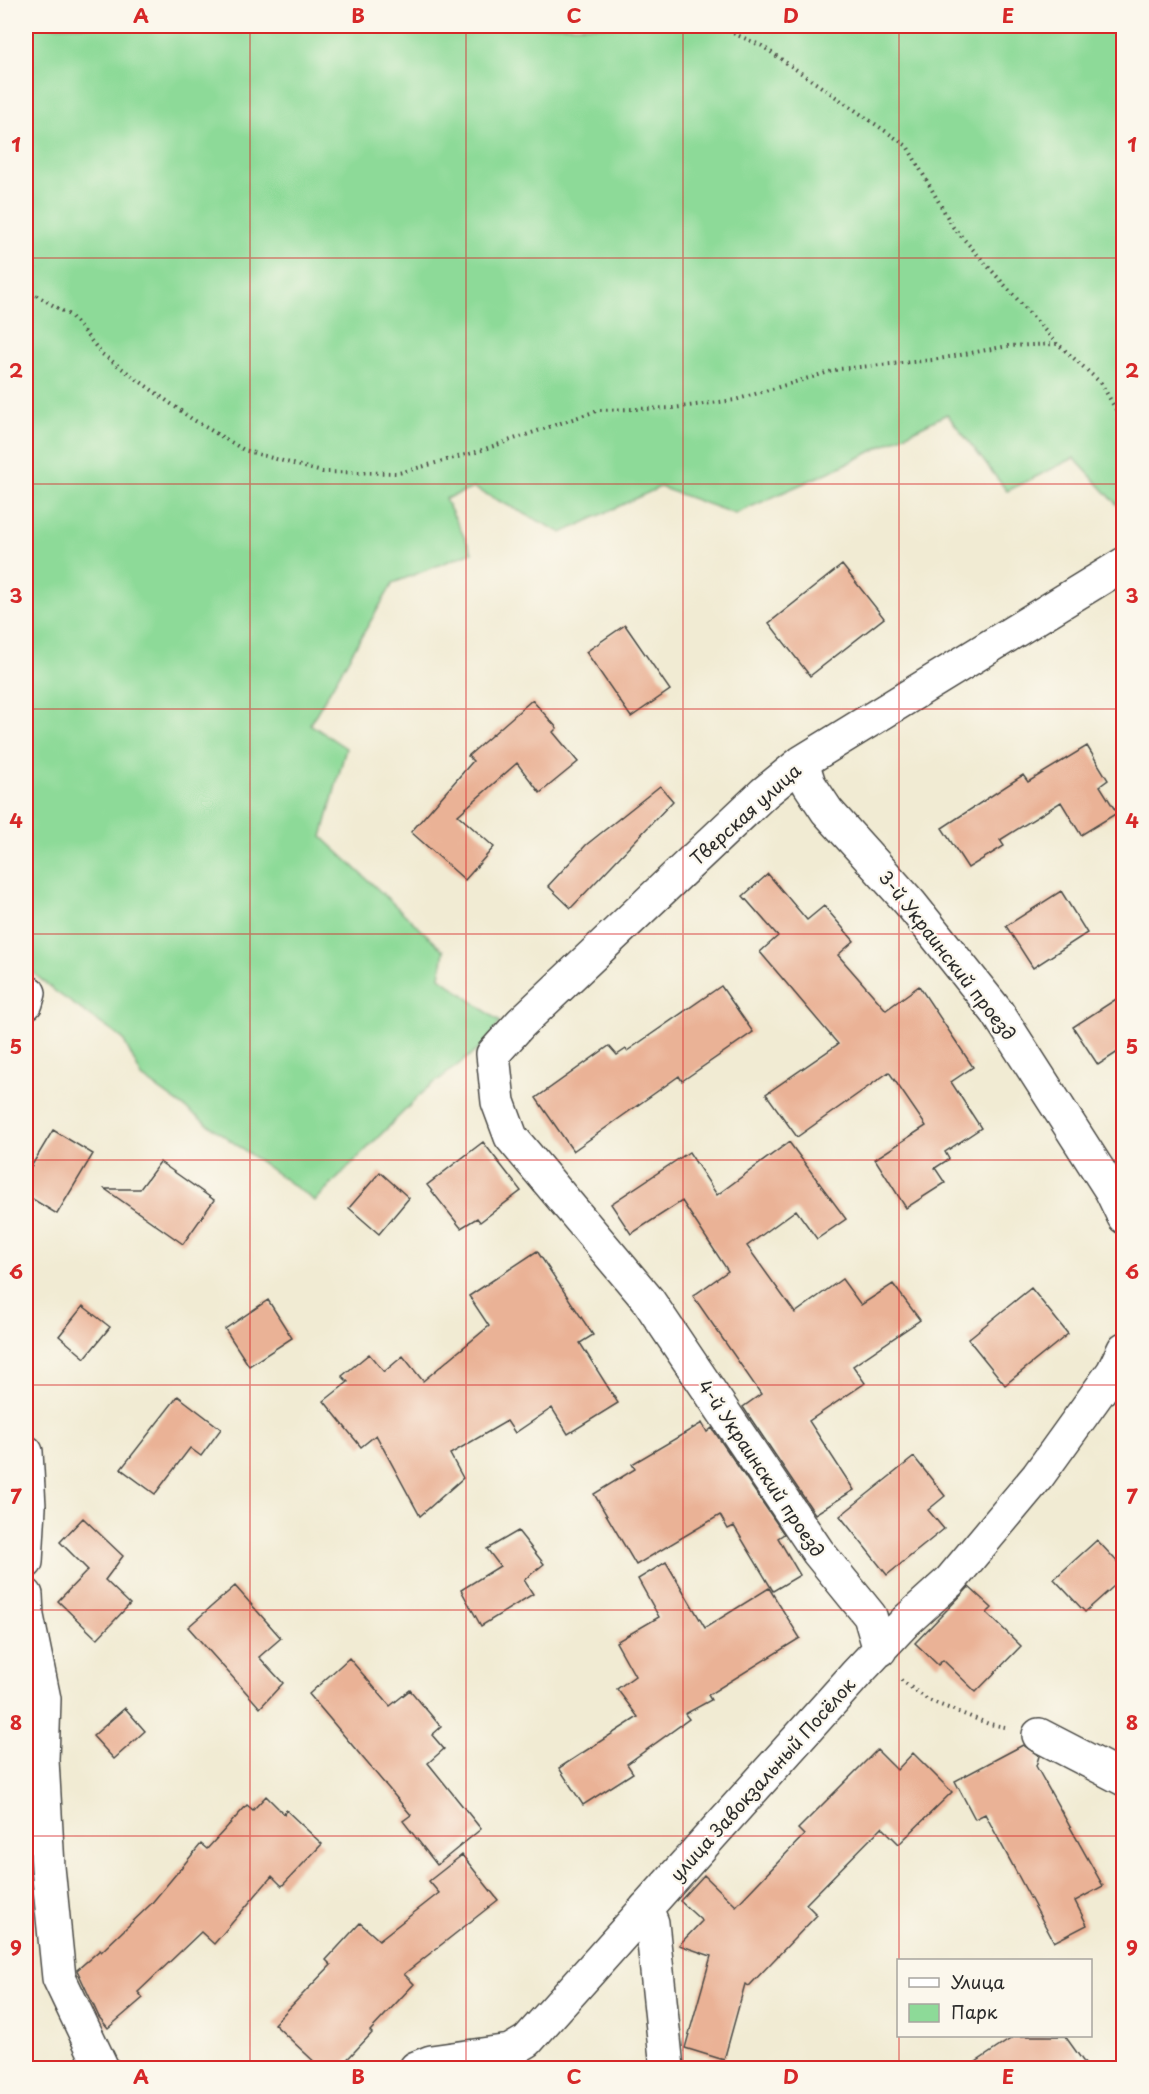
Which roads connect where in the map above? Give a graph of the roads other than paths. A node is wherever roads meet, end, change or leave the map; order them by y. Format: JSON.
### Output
{"nodes":[{"id":1,"x":1124,"y":564,"type":"edge"},
{"id":2,"x":802,"y":762,"type":"junction"},
{"id":3,"x":493,"y":1054,"type":"joint"},
{"id":4,"x":1124,"y":1217,"type":"edge"},
{"id":5,"x":1124,"y":1349,"type":"edge"},
{"id":6,"x":26,"y":1452,"type":"edge"},
{"id":7,"x":27,"y":1508,"type":"edge"},
{"id":8,"x":26,"y":1562,"type":"edge"},
{"id":9,"x":26,"y":1595,"type":"edge"},
{"id":10,"x":880,"y":1650,"type":"junction"},
{"id":11,"x":1039,"y":1735,"type":"road end"},
{"id":12,"x":34,"y":1772,"type":"edge"},
{"id":13,"x":1124,"y":1779,"type":"edge"},
{"id":14,"x":646,"y":1908,"type":"junction"},
{"id":15,"x":102,"y":2068,"type":"edge"},
{"id":16,"x":417,"y":2068,"type":"edge"},
{"id":17,"x":667,"y":2068,"type":"edge"}],
"edges":[{"from":1,"to":2,"type":"street","name":"Тверская улица"},
{"from":2,"to":3,"type":"street","name":"Тверская улица"},
{"from":2,"to":4,"type":"street","name":"3-й Украинский проезд"},
{"from":3,"to":10,"type":"street","name":"4-й Украинский проезд"},
{"from":5,"to":10,"type":"street"},
{"from":6,"to":7,"type":"street"},
{"from":7,"to":8,"type":"street"},
{"from":9,"to":12,"type":"street"},
{"from":10,"to":14,"type":"street","name":"улица Завокзальный Посёлок"},
{"from":11,"to":13,"type":"street"},
{"from":12,"to":15,"type":"street"},
{"from":14,"to":16,"type":"street","name":"улица Завокзальный Посёлок"},
{"from":14,"to":17,"type":"street"}]}
